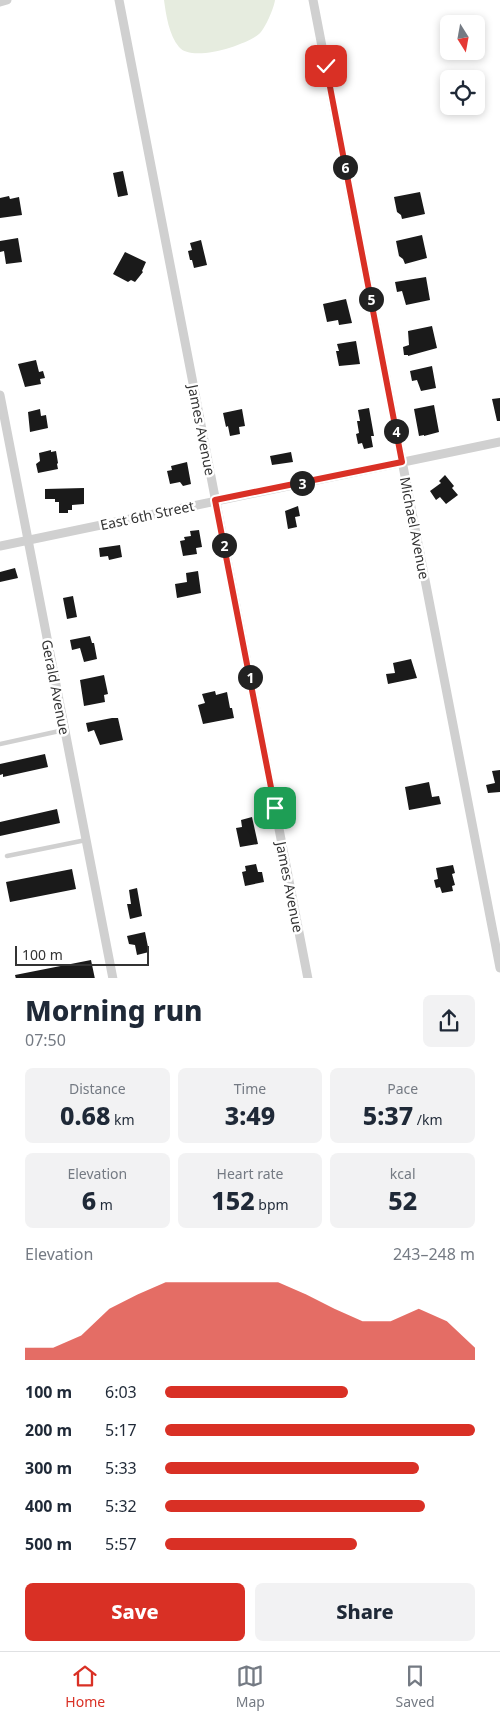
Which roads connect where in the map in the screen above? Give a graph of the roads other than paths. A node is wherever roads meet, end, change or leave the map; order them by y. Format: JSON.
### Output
{"nodes":[{"id":1,"x":7,"y":0,"type":"edge"},
{"id":2,"x":119,"y":0,"type":"edge"},
{"id":3,"x":313,"y":0,"type":"edge"},
{"id":4,"x":0,"y":2,"type":"edge"},
{"id":5,"x":0,"y":395,"type":"edge"},
{"id":6,"x":500,"y":442,"type":"edge"},
{"id":7,"x":402,"y":462,"type":"junction"},
{"id":8,"x":215,"y":500,"type":"junction"},
{"id":9,"x":28,"y":540,"type":"junction"},
{"id":10,"x":0,"y":546,"type":"edge"},
{"id":11,"x":64,"y":730,"type":"junction"},
{"id":12,"x":0,"y":744,"type":"edge"},
{"id":13,"x":86,"y":840,"type":"junction"},
{"id":14,"x":7,"y":856,"type":"dead end"},
{"id":15,"x":500,"y":968,"type":"edge"},
{"id":16,"x":113,"y":978,"type":"edge"},
{"id":17,"x":308,"y":978,"type":"edge"}],
"edges":[{"from":1,"to":4,"type":"street"},
{"from":2,"to":8,"type":"street","name":"James Avenue"},
{"from":3,"to":7,"type":"street","name":"Michael Avenue"},
{"from":5,"to":9,"type":"street","name":"Gerald Avenue"},
{"from":6,"to":7,"type":"street","name":"East 6th Street"},
{"from":7,"to":8,"type":"street","name":"East 6th Street"},
{"from":7,"to":15,"type":"street","name":"Michael Avenue"},
{"from":8,"to":9,"type":"street","name":"East 6th Street"},
{"from":8,"to":17,"type":"street","name":"James Avenue"},
{"from":9,"to":10,"type":"street","name":"East 6th Street"},
{"from":9,"to":11,"type":"street","name":"Gerald Avenue"},
{"from":11,"to":12,"type":"lane"},
{"from":11,"to":13,"type":"street","name":"Gerald Avenue"},
{"from":13,"to":14,"type":"lane"},
{"from":13,"to":16,"type":"street","name":"Gerald Avenue"}]}
